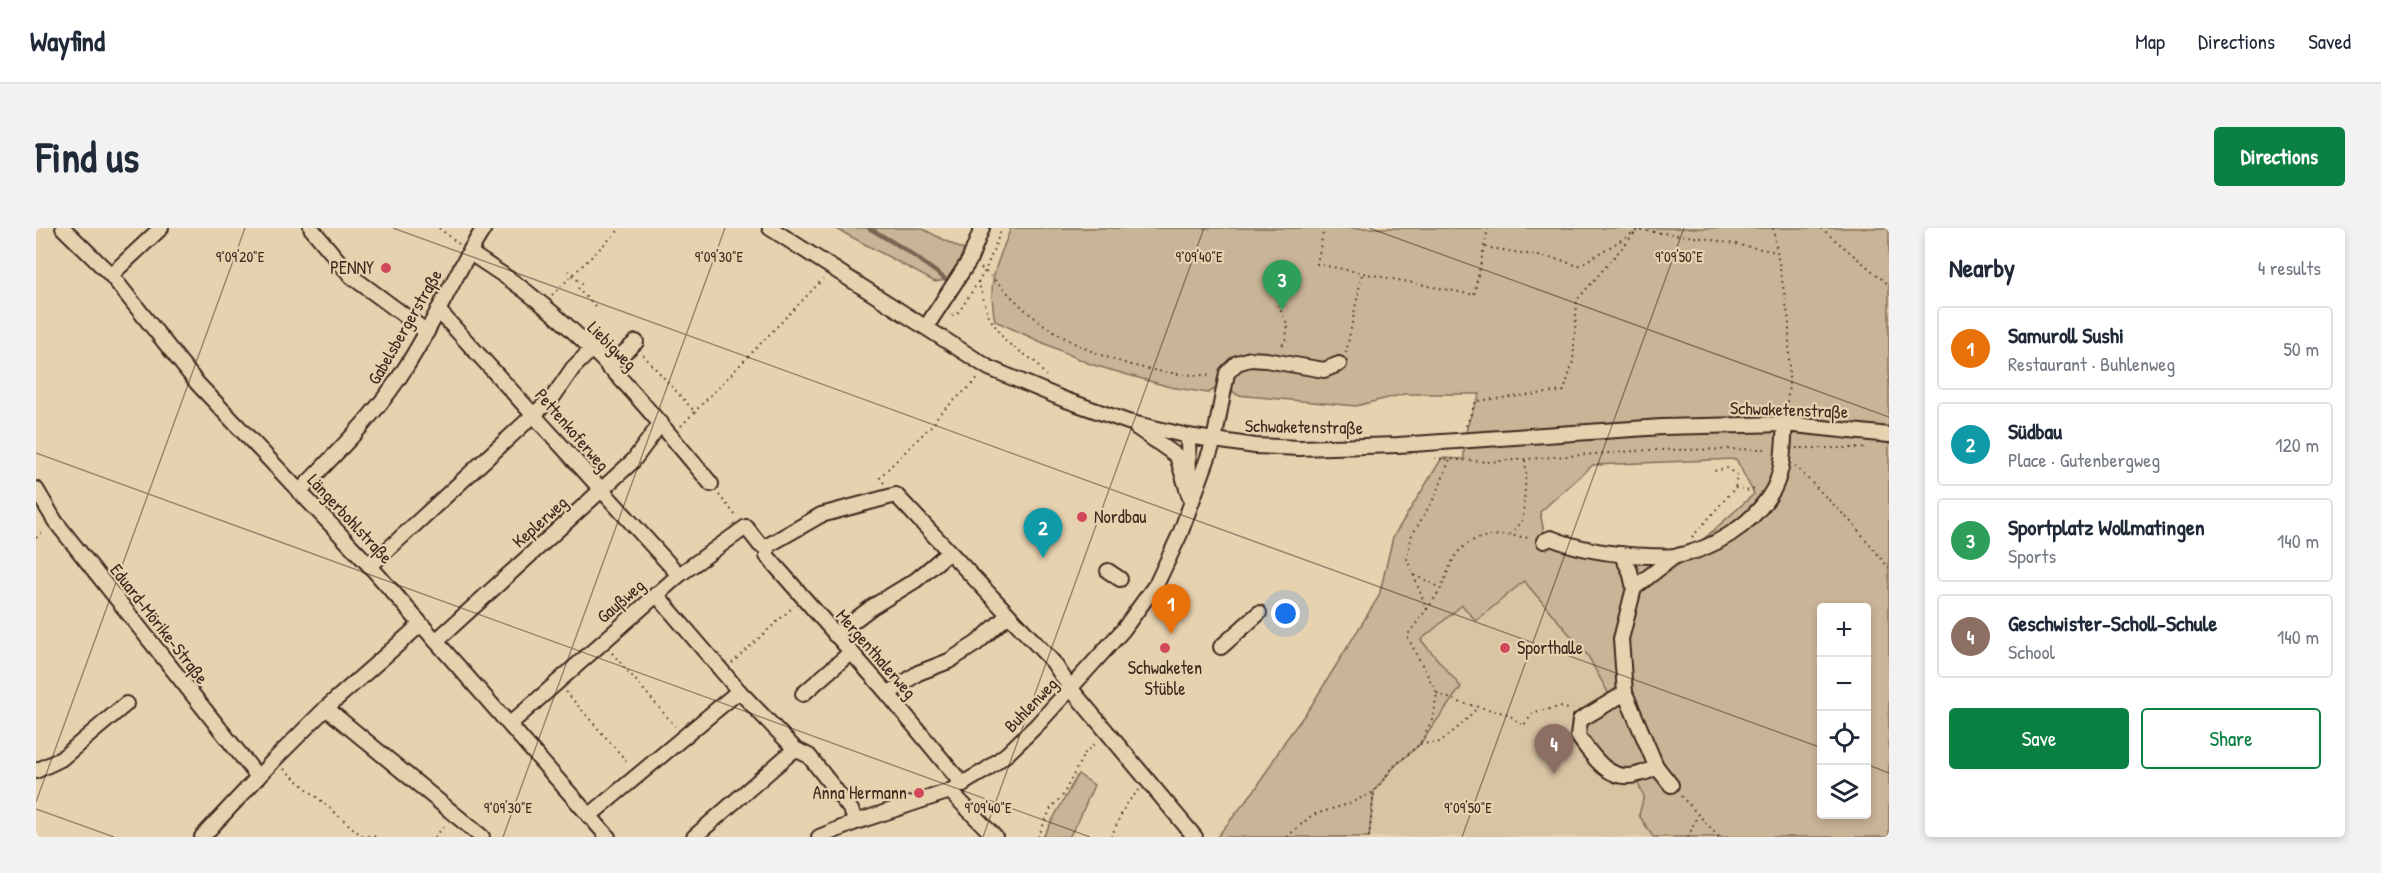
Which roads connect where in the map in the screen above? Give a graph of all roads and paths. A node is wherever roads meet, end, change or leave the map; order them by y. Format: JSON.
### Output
{"nodes":[{"id":1,"x":63,"y":228,"type":"edge"},
{"id":2,"x":161,"y":228,"type":"edge"},
{"id":3,"x":311,"y":228,"type":"edge"},
{"id":4,"x":439,"y":228,"type":"edge"},
{"id":5,"x":484,"y":228,"type":"edge"},
{"id":6,"x":621,"y":228,"type":"edge"},
{"id":7,"x":770,"y":228,"type":"edge"},
{"id":8,"x":982,"y":228,"type":"edge"},
{"id":9,"x":1002,"y":228,"type":"edge"},
{"id":10,"x":1324,"y":228,"type":"edge"},
{"id":11,"x":1488,"y":228,"type":"edge"},
{"id":12,"x":1773,"y":228,"type":"edge"},
{"id":13,"x":1821,"y":228,"type":"edge"},
{"id":14,"x":1638,"y":229,"type":"edge"},
{"id":15,"x":603,"y":237,"type":"dead end"},
{"id":16,"x":607,"y":242,"type":"junction"},
{"id":17,"x":1485,"y":247,"type":"junction"},
{"id":18,"x":469,"y":252,"type":"junction"},
{"id":19,"x":1777,"y":252,"type":"junction"},
{"id":20,"x":833,"y":269,"type":"junction"},
{"id":21,"x":567,"y":271,"type":"dead end"},
{"id":22,"x":985,"y":271,"type":"junction"},
{"id":23,"x":1362,"y":274,"type":"junction"},
{"id":24,"x":111,"y":275,"type":"junction"},
{"id":25,"x":573,"y":276,"type":"junction"},
{"id":26,"x":978,"y":282,"type":"junction"},
{"id":27,"x":1889,"y":285,"type":"edge"},
{"id":28,"x":542,"y":304,"type":"junction"},
{"id":29,"x":1278,"y":305,"type":"dead end"},
{"id":30,"x":595,"y":306,"type":"dead end"},
{"id":31,"x":438,"y":310,"type":"junction"},
{"id":32,"x":946,"y":317,"type":"dead end"},
{"id":33,"x":926,"y":327,"type":"junction"},
{"id":34,"x":426,"y":332,"type":"junction"},
{"id":35,"x":635,"y":343,"type":"joint"},
{"id":36,"x":592,"y":349,"type":"junction"},
{"id":37,"x":1266,"y":360,"type":"junction"},
{"id":38,"x":1340,"y":364,"type":"joint"},
{"id":39,"x":608,"y":367,"type":"junction"},
{"id":40,"x":989,"y":368,"type":"junction"},
{"id":41,"x":1227,"y":373,"type":"junction"},
{"id":42,"x":1047,"y":377,"type":"dead end"},
{"id":43,"x":696,"y":413,"type":"junction"},
{"id":44,"x":534,"y":414,"type":"junction"},
{"id":45,"x":1128,"y":422,"type":"junction"},
{"id":46,"x":1467,"y":422,"type":"dead end"},
{"id":47,"x":661,"y":423,"type":"junction"},
{"id":48,"x":1785,"y":424,"type":"junction"},
{"id":49,"x":671,"y":435,"type":"junction"},
{"id":50,"x":1889,"y":435,"type":"edge"},
{"id":51,"x":1188,"y":436,"type":"junction"},
{"id":52,"x":1215,"y":441,"type":"junction"},
{"id":53,"x":1783,"y":448,"type":"junction"},
{"id":54,"x":1869,"y":448,"type":"dead end"},
{"id":55,"x":1424,"y":458,"type":"dead end"},
{"id":56,"x":1450,"y":459,"type":"junction"},
{"id":57,"x":1525,"y":459,"type":"junction"},
{"id":58,"x":1713,"y":471,"type":"dead end"},
{"id":59,"x":711,"y":484,"type":"joint"},
{"id":60,"x":1765,"y":484,"type":"dead end"},
{"id":61,"x":1735,"y":488,"type":"junction"},
{"id":62,"x":36,"y":489,"type":"edge"},
{"id":63,"x":602,"y":491,"type":"junction"},
{"id":64,"x":299,"y":492,"type":"junction"},
{"id":65,"x":896,"y":495,"type":"junction"},
{"id":66,"x":1189,"y":501,"type":"junction"},
{"id":67,"x":746,"y":528,"type":"junction"},
{"id":68,"x":1510,"y":535,"type":"junction"},
{"id":69,"x":1690,"y":539,"type":"dead end"},
{"id":70,"x":1544,"y":541,"type":"joint"},
{"id":71,"x":764,"y":545,"type":"junction"},
{"id":72,"x":948,"y":553,"type":"junction"},
{"id":73,"x":1621,"y":554,"type":"junction"},
{"id":74,"x":1675,"y":556,"type":"junction"},
{"id":75,"x":370,"y":566,"type":"junction"},
{"id":76,"x":1889,"y":568,"type":"edge"},
{"id":77,"x":1108,"y":572,"type":"dead end"},
{"id":78,"x":1413,"y":574,"type":"junction"},
{"id":79,"x":679,"y":575,"type":"junction"},
{"id":80,"x":1120,"y":579,"type":"dead end"},
{"id":81,"x":1442,"y":588,"type":"junction"},
{"id":82,"x":1634,"y":588,"type":"junction"},
{"id":83,"x":656,"y":594,"type":"junction"},
{"id":84,"x":802,"y":598,"type":"junction"},
{"id":85,"x":1427,"y":610,"type":"junction"},
{"id":86,"x":1259,"y":613,"type":"dead end"},
{"id":87,"x":1007,"y":616,"type":"junction"},
{"id":88,"x":420,"y":625,"type":"junction"},
{"id":89,"x":835,"y":635,"type":"junction"},
{"id":90,"x":436,"y":641,"type":"junction"},
{"id":91,"x":602,"y":642,"type":"junction"},
{"id":92,"x":1221,"y":647,"type":"dead end"},
{"id":93,"x":850,"y":654,"type":"junction"},
{"id":94,"x":737,"y":658,"type":"dead end"},
{"id":95,"x":557,"y":682,"type":"junction"},
{"id":96,"x":1071,"y":689,"type":"junction"},
{"id":97,"x":739,"y":691,"type":"junction"},
{"id":98,"x":1437,"y":693,"type":"junction"},
{"id":99,"x":1624,"y":693,"type":"junction"},
{"id":100,"x":803,"y":694,"type":"dead end"},
{"id":101,"x":888,"y":694,"type":"junction"},
{"id":102,"x":126,"y":704,"type":"dead end"},
{"id":103,"x":1478,"y":707,"type":"junction"},
{"id":104,"x":1560,"y":707,"type":"dead end"},
{"id":105,"x":326,"y":708,"type":"junction"},
{"id":106,"x":510,"y":724,"type":"junction"},
{"id":107,"x":674,"y":725,"type":"dead end"},
{"id":108,"x":1420,"y":744,"type":"junction"},
{"id":109,"x":1090,"y":746,"type":"dead end"},
{"id":110,"x":795,"y":749,"type":"junction"},
{"id":111,"x":273,"y":761,"type":"junction"},
{"id":112,"x":629,"y":764,"type":"dead end"},
{"id":113,"x":1656,"y":766,"type":"junction"},
{"id":114,"x":36,"y":771,"type":"edge"},
{"id":115,"x":258,"y":777,"type":"junction"},
{"id":116,"x":963,"y":785,"type":"junction"},
{"id":117,"x":1671,"y":785,"type":"joint"},
{"id":118,"x":950,"y":791,"type":"junction"},
{"id":119,"x":1374,"y":792,"type":"junction"},
{"id":120,"x":1132,"y":797,"type":"dead end"},
{"id":121,"x":1698,"y":814,"type":"junction"},
{"id":122,"x":589,"y":816,"type":"junction"},
{"id":123,"x":856,"y":822,"type":"junction"},
{"id":124,"x":837,"y":833,"type":"edge"},
{"id":125,"x":202,"y":837,"type":"edge"},
{"id":126,"x":379,"y":837,"type":"edge"},
{"id":127,"x":482,"y":837,"type":"edge"},
{"id":128,"x":608,"y":837,"type":"edge"},
{"id":129,"x":694,"y":837,"type":"edge"},
{"id":130,"x":819,"y":837,"type":"edge"},
{"id":131,"x":995,"y":837,"type":"edge"},
{"id":132,"x":1038,"y":837,"type":"edge"},
{"id":133,"x":1111,"y":837,"type":"edge"},
{"id":134,"x":1195,"y":837,"type":"edge"},
{"id":135,"x":1287,"y":837,"type":"edge"},
{"id":136,"x":1369,"y":837,"type":"edge"},
{"id":137,"x":1688,"y":837,"type":"edge"},
{"id":138,"x":1719,"y":837,"type":"edge"}],
"edges":[{"from":1,"to":24,"type":"street","name":"Längerbohlstraße"},
{"from":2,"to":24,"type":"street"},
{"from":3,"to":34,"type":"street"},
{"from":4,"to":18,"type":"path"},
{"from":5,"to":18,"type":"street","name":"Gabelsbergerstraße"},
{"from":6,"to":16,"type":"path"},
{"from":7,"to":20,"type":"street","name":"Schwaketenstraße"},
{"from":8,"to":33,"type":"street"},
{"from":9,"to":22,"type":"path"},
{"from":10,"to":23,"type":"path"},
{"from":11,"to":17,"type":"path"},
{"from":12,"to":19,"type":"path"},
{"from":13,"to":27,"type":"path"},
{"from":14,"to":17,"type":"path"},
{"from":14,"to":19,"type":"path"},
{"from":14,"to":46,"type":"path"},
{"from":15,"to":16,"type":"path"},
{"from":16,"to":25,"type":"path"},
{"from":17,"to":23,"type":"path"},
{"from":18,"to":28,"type":"street","name":"Liebigweg"},
{"from":18,"to":31,"type":"street","name":"Gabelsbergerstraße"},
{"from":19,"to":48,"type":"path"},
{"from":20,"to":33,"type":"street","name":"Schwaketenstraße"},
{"from":20,"to":43,"type":"path"},
{"from":21,"to":25,"type":"path"},
{"from":22,"to":26,"type":"path"},
{"from":22,"to":41,"type":"path"},
{"from":23,"to":38,"type":"path"},
{"from":24,"to":64,"type":"street","name":"Längerbohlstraße"},
{"from":25,"to":28,"type":"path"},
{"from":25,"to":30,"type":"path"},
{"from":26,"to":32,"type":"path"},
{"from":26,"to":42,"type":"path"},
{"from":28,"to":36,"type":"street","name":"Liebigweg"},
{"from":29,"to":37,"type":"path"},
{"from":31,"to":34,"type":"street","name":"Gabelsbergerstraße"},
{"from":31,"to":44,"type":"street","name":"Pettenkoferweg"},
{"from":33,"to":40,"type":"street","name":"Schwaketenstraße"},
{"from":34,"to":64,"type":"street","name":"Gabelsbergerstraße"},
{"from":35,"to":39,"type":"street"},
{"from":35,"to":43,"type":"path"},
{"from":36,"to":39,"type":"street","name":"Liebigweg"},
{"from":36,"to":44,"type":"street"},
{"from":37,"to":38,"type":"street"},
{"from":37,"to":41,"type":"street"},
{"from":39,"to":47,"type":"street","name":"Liebigweg"},
{"from":40,"to":45,"type":"street","name":"Schwaketenstraße"},
{"from":40,"to":65,"type":"path"},
{"from":41,"to":52,"type":"street","name":"Buhlenweg"},
{"from":43,"to":49,"type":"path"},
{"from":44,"to":63,"type":"street","name":"Pettenkoferweg"},
{"from":44,"to":75,"type":"street"},
{"from":45,"to":51,"type":"street","name":"Schwaketenstraße"},
{"from":45,"to":66,"type":"street"},
{"from":47,"to":49,"type":"street","name":"Liebigweg"},
{"from":47,"to":63,"type":"street","name":"Keplerweg"},
{"from":48,"to":50,"type":"street","name":"Schwaketenstraße"},
{"from":48,"to":52,"type":"street","name":"Schwaketenstraße"},
{"from":48,"to":53,"type":"street"},
{"from":49,"to":59,"type":"street","name":"Liebigweg"},
{"from":51,"to":52,"type":"street","name":"Schwaketenstraße"},
{"from":51,"to":66,"type":"street","name":"Buhlenweg"},
{"from":52,"to":66,"type":"street","name":"Buhlenweg"},
{"from":53,"to":54,"type":"path"},
{"from":53,"to":57,"type":"path"},
{"from":53,"to":74,"type":"street"},
{"from":53,"to":76,"type":"path"},
{"from":55,"to":56,"type":"path"},
{"from":56,"to":57,"type":"path"},
{"from":56,"to":78,"type":"path"},
{"from":57,"to":68,"type":"path"},
{"from":58,"to":61,"type":"path"},
{"from":59,"to":67,"type":"path"},
{"from":60,"to":61,"type":"path"},
{"from":61,"to":69,"type":"path"},
{"from":62,"to":115,"type":"street","name":"Eduard-Mörike-Straße"},
{"from":63,"to":79,"type":"street","name":"Pettenkoferweg"},
{"from":63,"to":90,"type":"street","name":"Keplerweg"},
{"from":64,"to":75,"type":"street","name":"Längerbohlstraße"},
{"from":65,"to":71,"type":"street"},
{"from":65,"to":72,"type":"street"},
{"from":66,"to":96,"type":"street","name":"Buhlenweg"},
{"from":67,"to":71,"type":"street"},
{"from":67,"to":79,"type":"street","name":"Gaußweg"},
{"from":68,"to":70,"type":"path"},
{"from":68,"to":81,"type":"path"},
{"from":70,"to":73,"type":"street"},
{"from":71,"to":84,"type":"street","name":"Mergenthalerweg"},
{"from":72,"to":87,"type":"street"},
{"from":72,"to":89,"type":"street"},
{"from":73,"to":74,"type":"street"},
{"from":73,"to":82,"type":"street"},
{"from":74,"to":82,"type":"street"},
{"from":75,"to":88,"type":"street","name":"Längerbohlstraße"},
{"from":77,"to":80,"type":"street"},
{"from":78,"to":81,"type":"path"},
{"from":78,"to":85,"type":"path"},
{"from":79,"to":83,"type":"street","name":"Gaußweg"},
{"from":81,"to":85,"type":"path"},
{"from":82,"to":99,"type":"street"},
{"from":83,"to":91,"type":"street","name":"Gaußweg"},
{"from":83,"to":97,"type":"street"},
{"from":84,"to":89,"type":"street","name":"Mergenthalerweg"},
{"from":84,"to":94,"type":"path"},
{"from":85,"to":98,"type":"path"},
{"from":86,"to":92,"type":"street"},
{"from":87,"to":96,"type":"street"},
{"from":87,"to":101,"type":"street"},
{"from":88,"to":90,"type":"street","name":"Längerbohlstraße"},
{"from":88,"to":105,"type":"street"},
{"from":89,"to":93,"type":"street","name":"Mergenthalerweg"},
{"from":90,"to":106,"type":"street","name":"Längerbohlstraße"},
{"from":91,"to":95,"type":"street","name":"Gaußweg"},
{"from":91,"to":107,"type":"path"},
{"from":93,"to":100,"type":"street"},
{"from":93,"to":101,"type":"street","name":"Mergenthalerweg"},
{"from":95,"to":106,"type":"street","name":"Gaußweg"},
{"from":95,"to":112,"type":"path"},
{"from":96,"to":116,"type":"street","name":"Buhlenweg"},
{"from":96,"to":134,"type":"street"},
{"from":97,"to":110,"type":"street"},
{"from":97,"to":122,"type":"street"},
{"from":98,"to":103,"type":"path"},
{"from":98,"to":108,"type":"path"},
{"from":99,"to":113,"type":"street"},
{"from":99,"to":113,"type":"street"},
{"from":101,"to":116,"type":"street","name":"Mergenthalerweg"},
{"from":102,"to":114,"type":"street"},
{"from":103,"to":104,"type":"path"},
{"from":103,"to":108,"type":"path"},
{"from":105,"to":111,"type":"street"},
{"from":105,"to":127,"type":"street"},
{"from":106,"to":122,"type":"street","name":"Längerbohlstraße"},
{"from":108,"to":119,"type":"path"},
{"from":109,"to":132,"type":"path"},
{"from":110,"to":123,"type":"street"},
{"from":110,"to":129,"type":"street"},
{"from":111,"to":115,"type":"street"},
{"from":111,"to":126,"type":"path"},
{"from":113,"to":117,"type":"street"},
{"from":115,"to":125,"type":"street"},
{"from":116,"to":118,"type":"street","name":"Buhlenweg"},
{"from":117,"to":121,"type":"path"},
{"from":118,"to":123,"type":"street","name":"Buhlenweg"},
{"from":118,"to":131,"type":"street"},
{"from":119,"to":135,"type":"path"},
{"from":119,"to":136,"type":"path"},
{"from":120,"to":133,"type":"path"},
{"from":121,"to":137,"type":"path"},
{"from":121,"to":138,"type":"path"},
{"from":122,"to":128,"type":"street","name":"Längerbohlstraße"},
{"from":123,"to":124,"type":"street","name":"Buhlenweg"},
{"from":124,"to":130,"type":"street","name":"Buhlenweg"}]}
